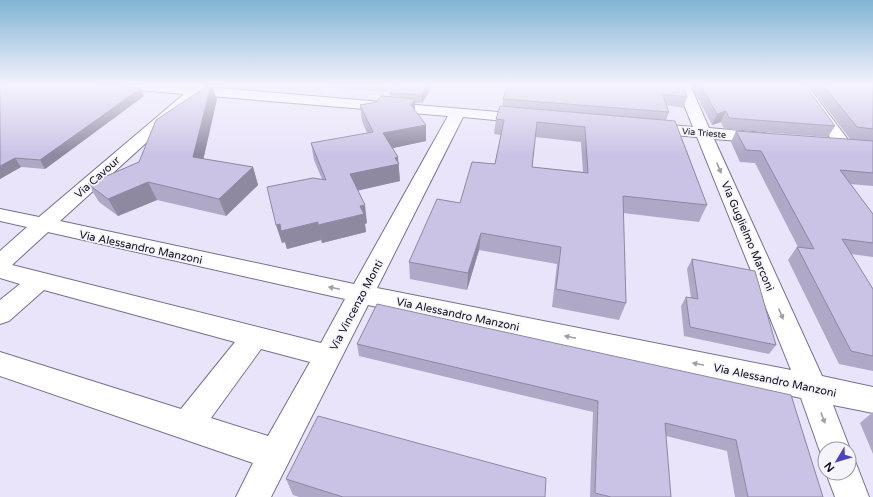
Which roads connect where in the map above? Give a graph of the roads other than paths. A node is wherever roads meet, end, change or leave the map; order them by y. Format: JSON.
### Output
{"nodes":[{"id":1,"x":175,"y":108,"type":"edge"},
{"id":2,"x":417,"y":108,"type":"edge"},
{"id":3,"x":692,"y":108,"type":"edge"},
{"id":4,"x":820,"y":108,"type":"edge"},
{"id":5,"x":458,"y":112,"type":"junction"},
{"id":6,"x":545,"y":120,"type":"edge"},
{"id":7,"x":632,"y":127,"type":"edge"},
{"id":8,"x":703,"y":133,"type":"junction"},
{"id":9,"x":782,"y":139,"type":"edge"},
{"id":10,"x":821,"y":142,"type":"edge"},
{"id":11,"x":0,"y":215,"type":"edge"},
{"id":12,"x":43,"y":226,"type":"junction"},
{"id":13,"x":0,"y":263,"type":"edge"},
{"id":14,"x":0,"y":270,"type":"edge"},
{"id":15,"x":40,"y":280,"type":"junction"},
{"id":16,"x":361,"y":294,"type":"junction"},
{"id":17,"x":0,"y":314,"type":"edge"},
{"id":18,"x":256,"y":336,"type":"junction"},
{"id":19,"x":328,"y":356,"type":"junction"},
{"id":20,"x":0,"y":364,"type":"edge"},
{"id":21,"x":812,"y":387,"type":"junction"},
{"id":22,"x":873,"y":400,"type":"edge"},
{"id":23,"x":187,"y":426,"type":"junction"},
{"id":24,"x":831,"y":441,"type":"edge"},
{"id":25,"x":276,"y":455,"type":"junction"},
{"id":26,"x":846,"y":481,"type":"edge"},
{"id":27,"x":253,"y":497,"type":"edge"},
{"id":28,"x":852,"y":497,"type":"edge"}],
"edges":[{"from":1,"to":12,"type":"street","name":"Via Cavour"},
{"from":2,"to":5,"type":"street"},
{"from":3,"to":8,"type":"street","name":"Via Guglielmo Marconi"},
{"from":4,"to":10,"type":"street"},
{"from":5,"to":6,"type":"street"},
{"from":5,"to":16,"type":"street","name":"Via Vincenzo Monti"},
{"from":7,"to":8,"type":"street","name":"Via Trieste"},
{"from":8,"to":9,"type":"street","name":"Via Trieste"},
{"from":8,"to":21,"type":"street","name":"Via Guglielmo Marconi","one_way":true},
{"from":11,"to":12,"type":"street","name":"Via Alessandro Manzoni"},
{"from":12,"to":13,"type":"street","name":"Via Cavour"},
{"from":16,"to":12,"type":"street","name":"Via Alessandro Manzoni","one_way":true},
{"from":14,"to":15,"type":"street"},
{"from":15,"to":17,"type":"street"},
{"from":15,"to":18,"type":"street"},
{"from":16,"to":19,"type":"street","name":"Via Vincenzo Monti"},
{"from":21,"to":16,"type":"street","name":"Via Alessandro Manzoni","one_way":true},
{"from":18,"to":19,"type":"street"},
{"from":18,"to":23,"type":"street"},
{"from":19,"to":25,"type":"street","name":"Via Vincenzo Monti"},
{"from":20,"to":23,"type":"street"},
{"from":21,"to":22,"type":"street","name":"Via Alessandro Manzoni"},
{"from":21,"to":24,"type":"street","name":"Via Guglielmo Marconi","one_way":true},
{"from":23,"to":25,"type":"street"},
{"from":25,"to":27,"type":"street","name":"Via Vincenzo Monti"},
{"from":26,"to":28,"type":"street"}]}
